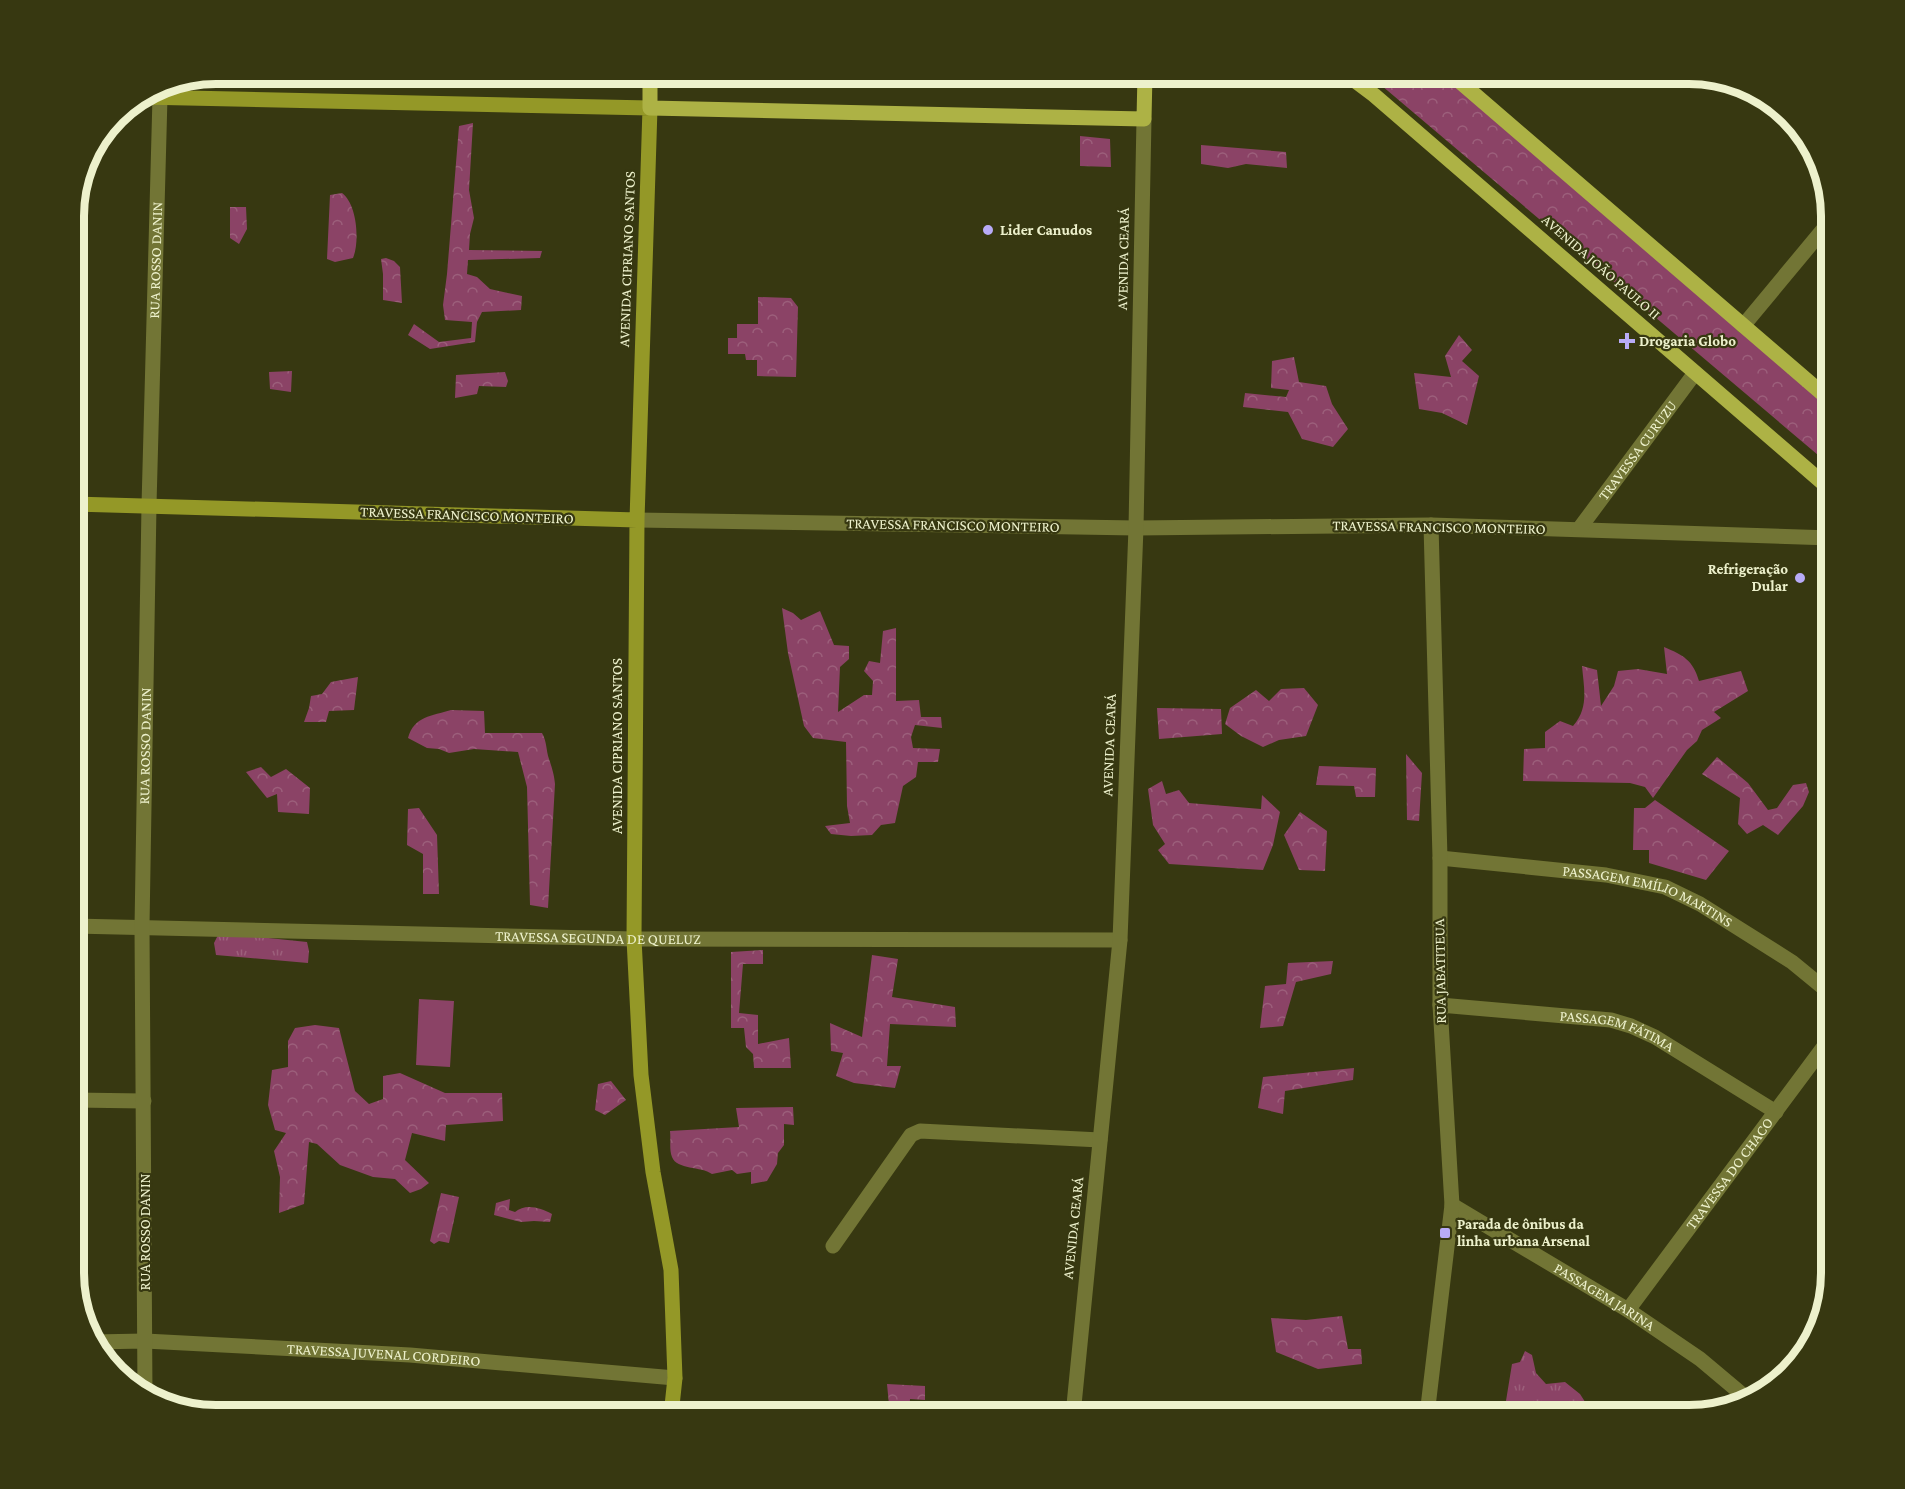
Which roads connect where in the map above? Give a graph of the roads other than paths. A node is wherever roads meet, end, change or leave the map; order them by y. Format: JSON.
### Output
{"nodes":[{"id":1,"x":650,"y":84,"type":"edge"},
{"id":2,"x":1145,"y":84,"type":"edge"},
{"id":3,"x":1359,"y":84,"type":"edge"},
{"id":4,"x":1367,"y":84,"type":"edge"},
{"id":5,"x":1463,"y":84,"type":"edge"},
{"id":6,"x":1374,"y":95,"type":"junction"},
{"id":7,"x":160,"y":97,"type":"joint"},
{"id":8,"x":650,"y":108,"type":"junction"},
{"id":9,"x":1144,"y":119,"type":"junction"},
{"id":10,"x":1821,"y":233,"type":"edge"},
{"id":11,"x":1743,"y":326,"type":"junction"},
{"id":12,"x":1695,"y":373,"type":"junction"},
{"id":13,"x":1821,"y":392,"type":"edge"},
{"id":14,"x":1821,"y":481,"type":"edge"},
{"id":15,"x":84,"y":504,"type":"edge"},
{"id":16,"x":149,"y":505,"type":"junction"},
{"id":17,"x":637,"y":520,"type":"junction"},
{"id":18,"x":1431,"y":525,"type":"junction"},
{"id":19,"x":1136,"y":528,"type":"junction"},
{"id":20,"x":1578,"y":529,"type":"junction"},
{"id":21,"x":1821,"y":538,"type":"edge"},
{"id":22,"x":1440,"y":858,"type":"junction"},
{"id":23,"x":84,"y":926,"type":"edge"},
{"id":24,"x":142,"y":927,"type":"junction"},
{"id":25,"x":634,"y":939,"type":"junction"},
{"id":26,"x":1120,"y":940,"type":"junction"},
{"id":27,"x":1821,"y":985,"type":"edge"},
{"id":28,"x":1440,"y":1005,"type":"junction"},
{"id":29,"x":1821,"y":1052,"type":"edge"},
{"id":30,"x":84,"y":1100,"type":"edge"},
{"id":31,"x":144,"y":1101,"type":"junction"},
{"id":32,"x":1776,"y":1112,"type":"junction"},
{"id":33,"x":1100,"y":1140,"type":"junction"},
{"id":34,"x":1452,"y":1205,"type":"junction"},
{"id":35,"x":833,"y":1246,"type":"dead end"},
{"id":36,"x":1628,"y":1310,"type":"junction"},
{"id":37,"x":145,"y":1341,"type":"junction"},
{"id":38,"x":104,"y":1342,"type":"edge"},
{"id":39,"x":675,"y":1378,"type":"junction"},
{"id":40,"x":145,"y":1384,"type":"edge"},
{"id":41,"x":1741,"y":1394,"type":"edge"},
{"id":42,"x":672,"y":1405,"type":"edge"},
{"id":43,"x":1074,"y":1405,"type":"edge"},
{"id":44,"x":1428,"y":1405,"type":"edge"}],
"edges":[{"from":1,"to":8,"type":"main road","name":"AVENIDA CIPRIANO SANTOS"},
{"from":2,"to":9,"type":"main road","name":"AVENIDA CEARÁ"},
{"from":3,"to":6,"type":"main road","name":"AVENIDA JOÃO PAULO II"},
{"from":4,"to":6,"type":"main road"},
{"from":5,"to":11,"type":"main road"},
{"from":6,"to":12,"type":"main road","name":"AVENIDA JOÃO PAULO II"},
{"from":7,"to":8,"type":"street"},
{"from":7,"to":16,"type":"street","name":"RUA ROSSO DANIN"},
{"from":8,"to":9,"type":"main road"},
{"from":8,"to":17,"type":"street","name":"AVENIDA CIPRIANO SANTOS"},
{"from":9,"to":19,"type":"street","name":"AVENIDA CEARÁ"},
{"from":10,"to":11,"type":"street"},
{"from":11,"to":13,"type":"main road"},
{"from":12,"to":14,"type":"main road","name":"AVENIDA JOÃO PAULO II"},
{"from":12,"to":20,"type":"street","name":"TRAVESSA CURUZU"},
{"from":15,"to":16,"type":"street","name":"TRAVESSA FRANCISCO MONTEIRO"},
{"from":16,"to":17,"type":"street","name":"TRAVESSA FRANCISCO MONTEIRO"},
{"from":16,"to":24,"type":"street","name":"RUA ROSSO DANIN"},
{"from":17,"to":19,"type":"street","name":"TRAVESSA FRANCISCO MONTEIRO"},
{"from":17,"to":25,"type":"street","name":"AVENIDA CIPRIANO SANTOS"},
{"from":18,"to":19,"type":"street","name":"TRAVESSA FRANCISCO MONTEIRO"},
{"from":18,"to":20,"type":"street","name":"TRAVESSA FRANCISCO MONTEIRO"},
{"from":18,"to":22,"type":"street","name":"RUA JABATITEUA"},
{"from":19,"to":26,"type":"street","name":"AVENIDA CEARÁ"},
{"from":20,"to":21,"type":"street","name":"TRAVESSA FRANCISCO MONTEIRO"},
{"from":22,"to":27,"type":"street","name":"PASSAGEM EMÍLIO MARTINS"},
{"from":22,"to":28,"type":"street","name":"RUA JABATITEUA"},
{"from":23,"to":24,"type":"street","name":"TRAVESSA SEGUNDA DE QUELUZ"},
{"from":24,"to":25,"type":"street","name":"TRAVESSA SEGUNDA DE QUELUZ"},
{"from":24,"to":31,"type":"street","name":"RUA ROSSO DANIN"},
{"from":25,"to":26,"type":"street","name":"TRAVESSA SEGUNDA DE QUELUZ"},
{"from":25,"to":39,"type":"street","name":"AVENIDA CIPRIANO SANTOS"},
{"from":26,"to":33,"type":"street","name":"AVENIDA CEARÁ"},
{"from":28,"to":32,"type":"street","name":"PASSAGEM FÁTIMA"},
{"from":28,"to":34,"type":"street","name":"RUA JABATITEUA"},
{"from":29,"to":32,"type":"street","name":"TRAVESSA DO CHACO"},
{"from":30,"to":31,"type":"street"},
{"from":31,"to":37,"type":"street","name":"RUA ROSSO DANIN"},
{"from":32,"to":36,"type":"street","name":"TRAVESSA DO CHACO"},
{"from":33,"to":35,"type":"street"},
{"from":33,"to":43,"type":"street","name":"AVENIDA CEARÁ"},
{"from":34,"to":36,"type":"street","name":"PASSAGEM JARINA"},
{"from":34,"to":44,"type":"street","name":"RUA JABATITEUA"},
{"from":36,"to":41,"type":"street","name":"PASSAGEM JARINA"},
{"from":37,"to":38,"type":"street","name":"TRAVESSA JUVENAL CORDEIRO"},
{"from":37,"to":39,"type":"street","name":"TRAVESSA JUVENAL CORDEIRO"},
{"from":37,"to":40,"type":"street","name":"RUA ROSSO DANIN"},
{"from":39,"to":42,"type":"street","name":"AVENIDA CIPRIANO SANTOS"}]}
